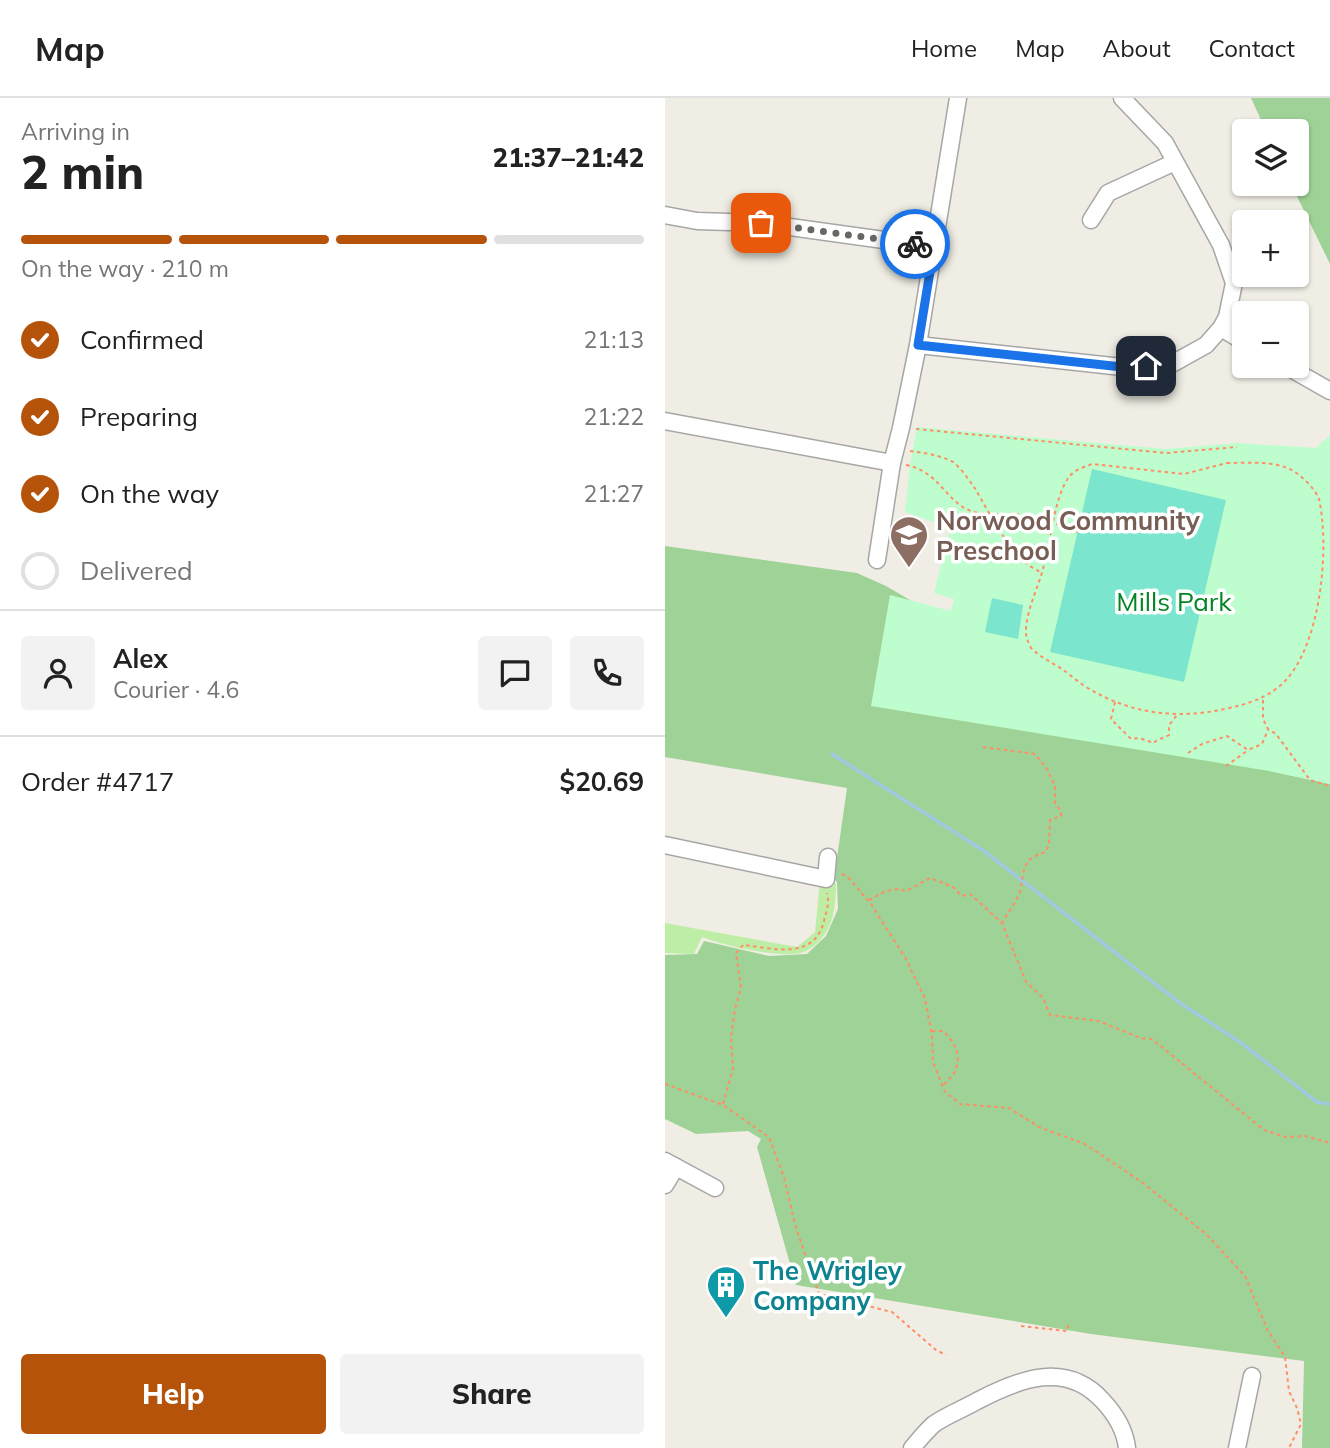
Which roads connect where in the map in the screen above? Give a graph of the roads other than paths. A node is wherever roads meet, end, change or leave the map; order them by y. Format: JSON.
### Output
{"nodes":[{"id":1,"x":958,"y":98,"type":"edge"},
{"id":2,"x":1122,"y":98,"type":"edge"},
{"id":3,"x":1175,"y":162,"type":"junction"},
{"id":4,"x":665,"y":215,"type":"edge"},
{"id":5,"x":1091,"y":220,"type":"dead end"},
{"id":6,"x":934,"y":247,"type":"junction"},
{"id":7,"x":1221,"y":328,"type":"junction"},
{"id":8,"x":1232,"y":335,"type":"edge"},
{"id":9,"x":918,"y":345,"type":"junction"},
{"id":10,"x":1307,"y":378,"type":"edge"},
{"id":11,"x":1330,"y":391,"type":"edge"},
{"id":12,"x":665,"y":421,"type":"edge"},
{"id":13,"x":892,"y":463,"type":"junction"},
{"id":14,"x":877,"y":561,"type":"dead end"},
{"id":15,"x":665,"y":845,"type":"edge"},
{"id":16,"x":828,"y":857,"type":"dead end"},
{"id":17,"x":670,"y":1164,"type":"edge"},
{"id":18,"x":665,"y":1185,"type":"edge"},
{"id":19,"x":715,"y":1188,"type":"dead end"},
{"id":20,"x":1252,"y":1376,"type":"dead end"},
{"id":21,"x":912,"y":1448,"type":"edge"},
{"id":22,"x":1127,"y":1448,"type":"edge"},
{"id":23,"x":1237,"y":1448,"type":"edge"}],
"edges":[{"from":1,"to":6,"type":"street"},
{"from":2,"to":3,"type":"street"},
{"from":3,"to":5,"type":"street"},
{"from":3,"to":7,"type":"street"},
{"from":4,"to":6,"type":"street"},
{"from":6,"to":9,"type":"street"},
{"from":7,"to":8,"type":"street"},
{"from":7,"to":9,"type":"street"},
{"from":9,"to":13,"type":"street"},
{"from":10,"to":11,"type":"street"},
{"from":12,"to":13,"type":"street"},
{"from":13,"to":14,"type":"street"},
{"from":15,"to":16,"type":"street"},
{"from":17,"to":18,"type":"street"},
{"from":17,"to":19,"type":"street"},
{"from":20,"to":23,"type":"street"},
{"from":21,"to":22,"type":"street"}]}
